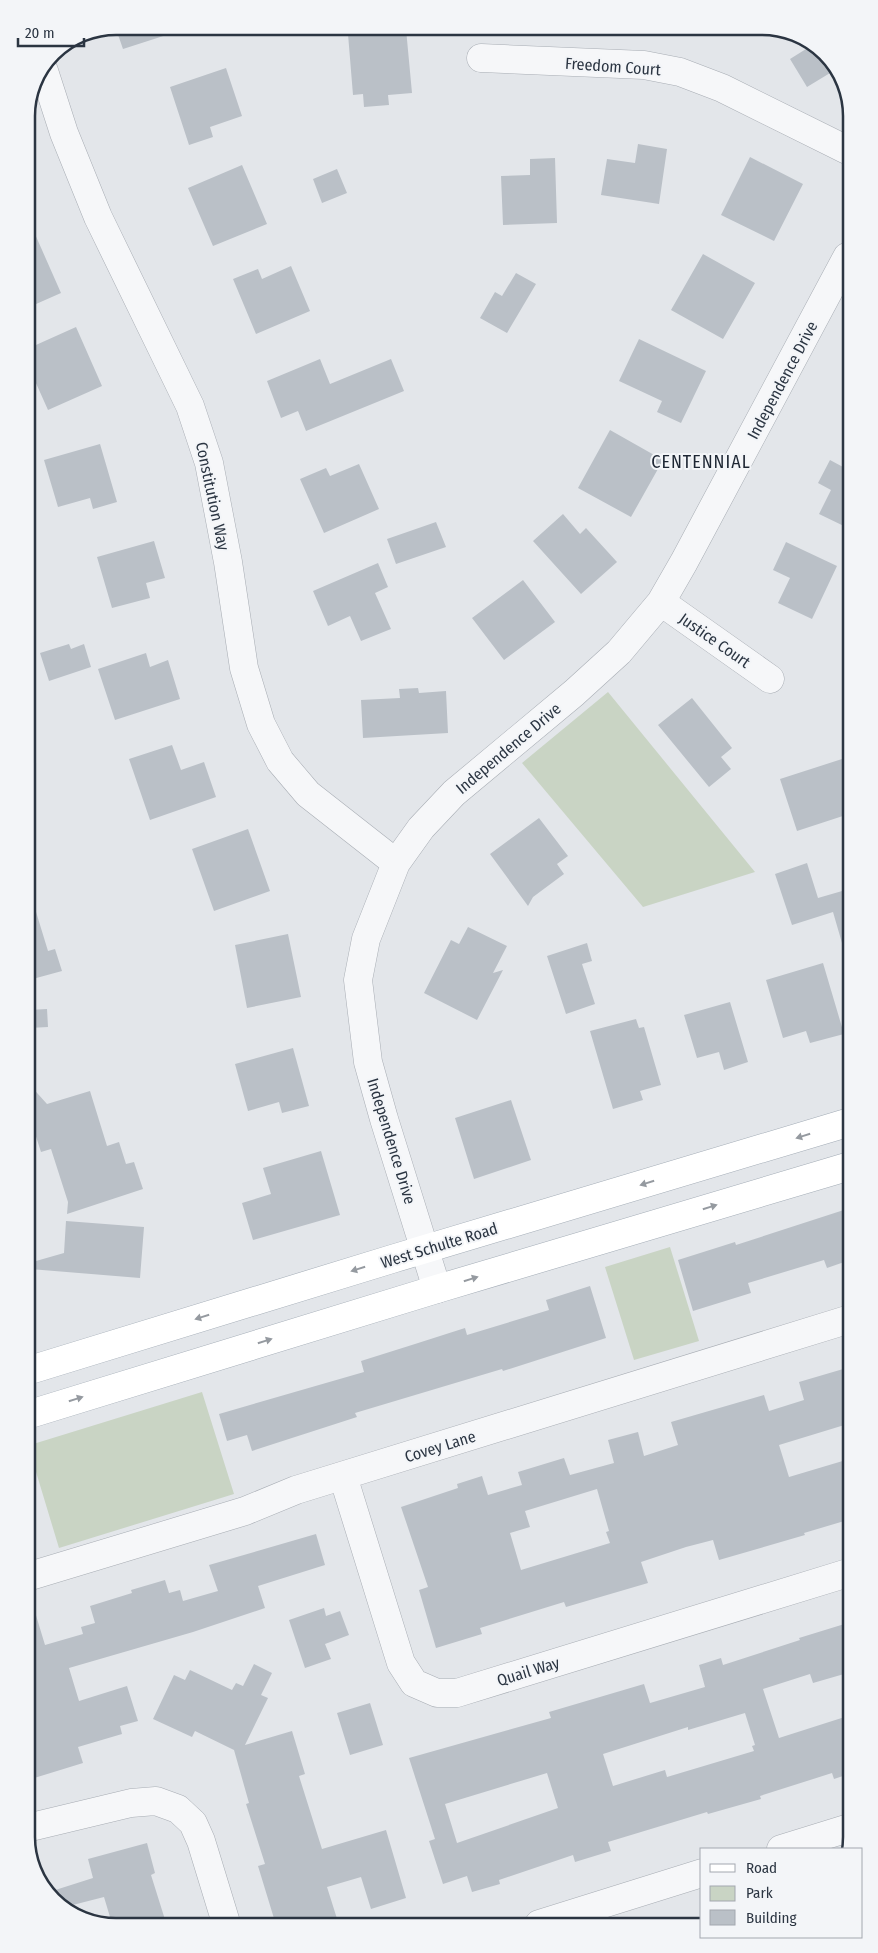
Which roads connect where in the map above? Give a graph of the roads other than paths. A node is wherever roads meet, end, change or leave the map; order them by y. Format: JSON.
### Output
{"nodes":[{"id":1,"x":481,"y":58,"type":"dead end"},
{"id":2,"x":46,"y":77,"type":"edge"},
{"id":3,"x":843,"y":148,"type":"edge"},
{"id":4,"x":843,"y":264,"type":"edge"},
{"id":5,"x":660,"y":602,"type":"junction"},
{"id":6,"x":770,"y":679,"type":"dead end"},
{"id":7,"x":396,"y":863,"type":"junction"},
{"id":8,"x":843,"y":1124,"type":"edge"},
{"id":9,"x":843,"y":1168,"type":"edge"},
{"id":10,"x":425,"y":1249,"type":"junction"},
{"id":11,"x":437,"y":1289,"type":"junction"},
{"id":12,"x":843,"y":1321,"type":"edge"},
{"id":13,"x":35,"y":1368,"type":"edge"},
{"id":14,"x":35,"y":1412,"type":"edge"},
{"id":15,"x":343,"y":1476,"type":"junction"},
{"id":16,"x":35,"y":1574,"type":"edge"},
{"id":17,"x":843,"y":1574,"type":"edge"},
{"id":18,"x":35,"y":1826,"type":"edge"},
{"id":19,"x":843,"y":1830,"type":"edge"},
{"id":20,"x":784,"y":1848,"type":"edge"},
{"id":21,"x":700,"y":1874,"type":"edge"},
{"id":22,"x":225,"y":1918,"type":"edge"},
{"id":23,"x":558,"y":1918,"type":"edge"}],
"edges":[{"from":1,"to":3,"type":"street","name":"Freedom Court"},
{"from":2,"to":7,"type":"street","name":"Constitution Way"},
{"from":4,"to":5,"type":"street","name":"Independence Drive"},
{"from":5,"to":6,"type":"street","name":"Justice Court"},
{"from":5,"to":7,"type":"street","name":"Independence Drive"},
{"from":7,"to":10,"type":"street","name":"Independence Drive"},
{"from":8,"to":10,"type":"main road","name":"West Schulte Road","one_way":true},
{"from":11,"to":9,"type":"main road","one_way":true},
{"from":10,"to":11,"type":"street","name":"Independence Drive"},
{"from":10,"to":13,"type":"main road","name":"West Schulte Road","one_way":true},
{"from":14,"to":11,"type":"main road","one_way":true},
{"from":12,"to":15,"type":"street","name":"Covey Lane"},
{"from":15,"to":16,"type":"street","name":"Covey Lane"},
{"from":15,"to":17,"type":"street","name":"Quail Way"},
{"from":18,"to":22,"type":"street"},
{"from":19,"to":20,"type":"street"},
{"from":21,"to":23,"type":"street"}]}
